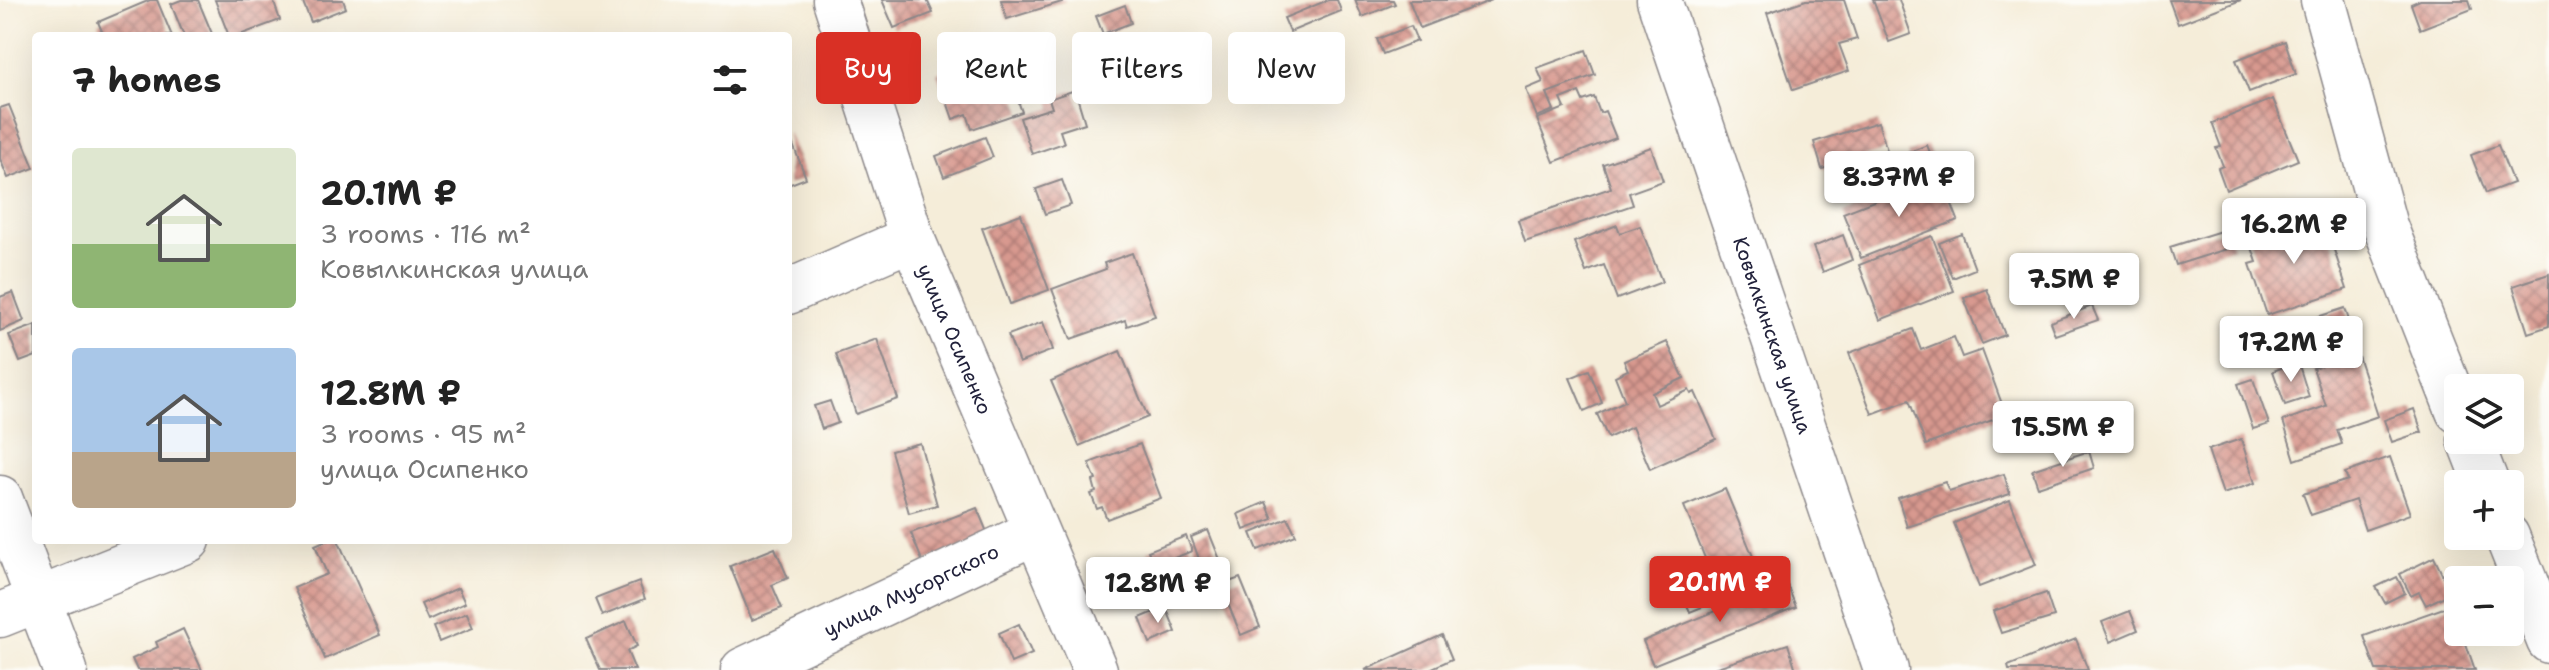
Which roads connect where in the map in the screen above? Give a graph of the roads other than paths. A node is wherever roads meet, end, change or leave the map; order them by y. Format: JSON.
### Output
{"nodes":[{"id":1,"x":835,"y":0,"type":"edge"},
{"id":2,"x":1659,"y":0,"type":"edge"},
{"id":3,"x":2323,"y":0,"type":"edge"},
{"id":4,"x":912,"y":238,"type":"junction"},
{"id":5,"x":792,"y":290,"type":"edge"},
{"id":6,"x":2444,"y":376,"type":"edge"},
{"id":7,"x":0,"y":498,"type":"edge"},
{"id":8,"x":1035,"y":532,"type":"junction"},
{"id":9,"x":178,"y":544,"type":"edge"},
{"id":10,"x":2513,"y":550,"type":"edge"},
{"id":11,"x":19,"y":606,"type":"edge"},
{"id":12,"x":2549,"y":641,"type":"edge"},
{"id":13,"x":65,"y":670,"type":"edge"},
{"id":14,"x":743,"y":670,"type":"edge"},
{"id":15,"x":1095,"y":670,"type":"edge"},
{"id":16,"x":1886,"y":670,"type":"edge"}],
"edges":[{"from":1,"to":4,"type":"street","name":"улица Осипенко"},
{"from":2,"to":16,"type":"street","name":"Ковылкинская улица"},
{"from":3,"to":6,"type":"street"},
{"from":4,"to":5,"type":"street"},
{"from":4,"to":8,"type":"street","name":"улица Осипенко"},
{"from":7,"to":11,"type":"street"},
{"from":8,"to":14,"type":"street","name":"улица Мусоргского"},
{"from":8,"to":15,"type":"street","name":"улица Осипенко"},
{"from":9,"to":11,"type":"street"},
{"from":10,"to":12,"type":"street"},
{"from":11,"to":13,"type":"street"}]}
